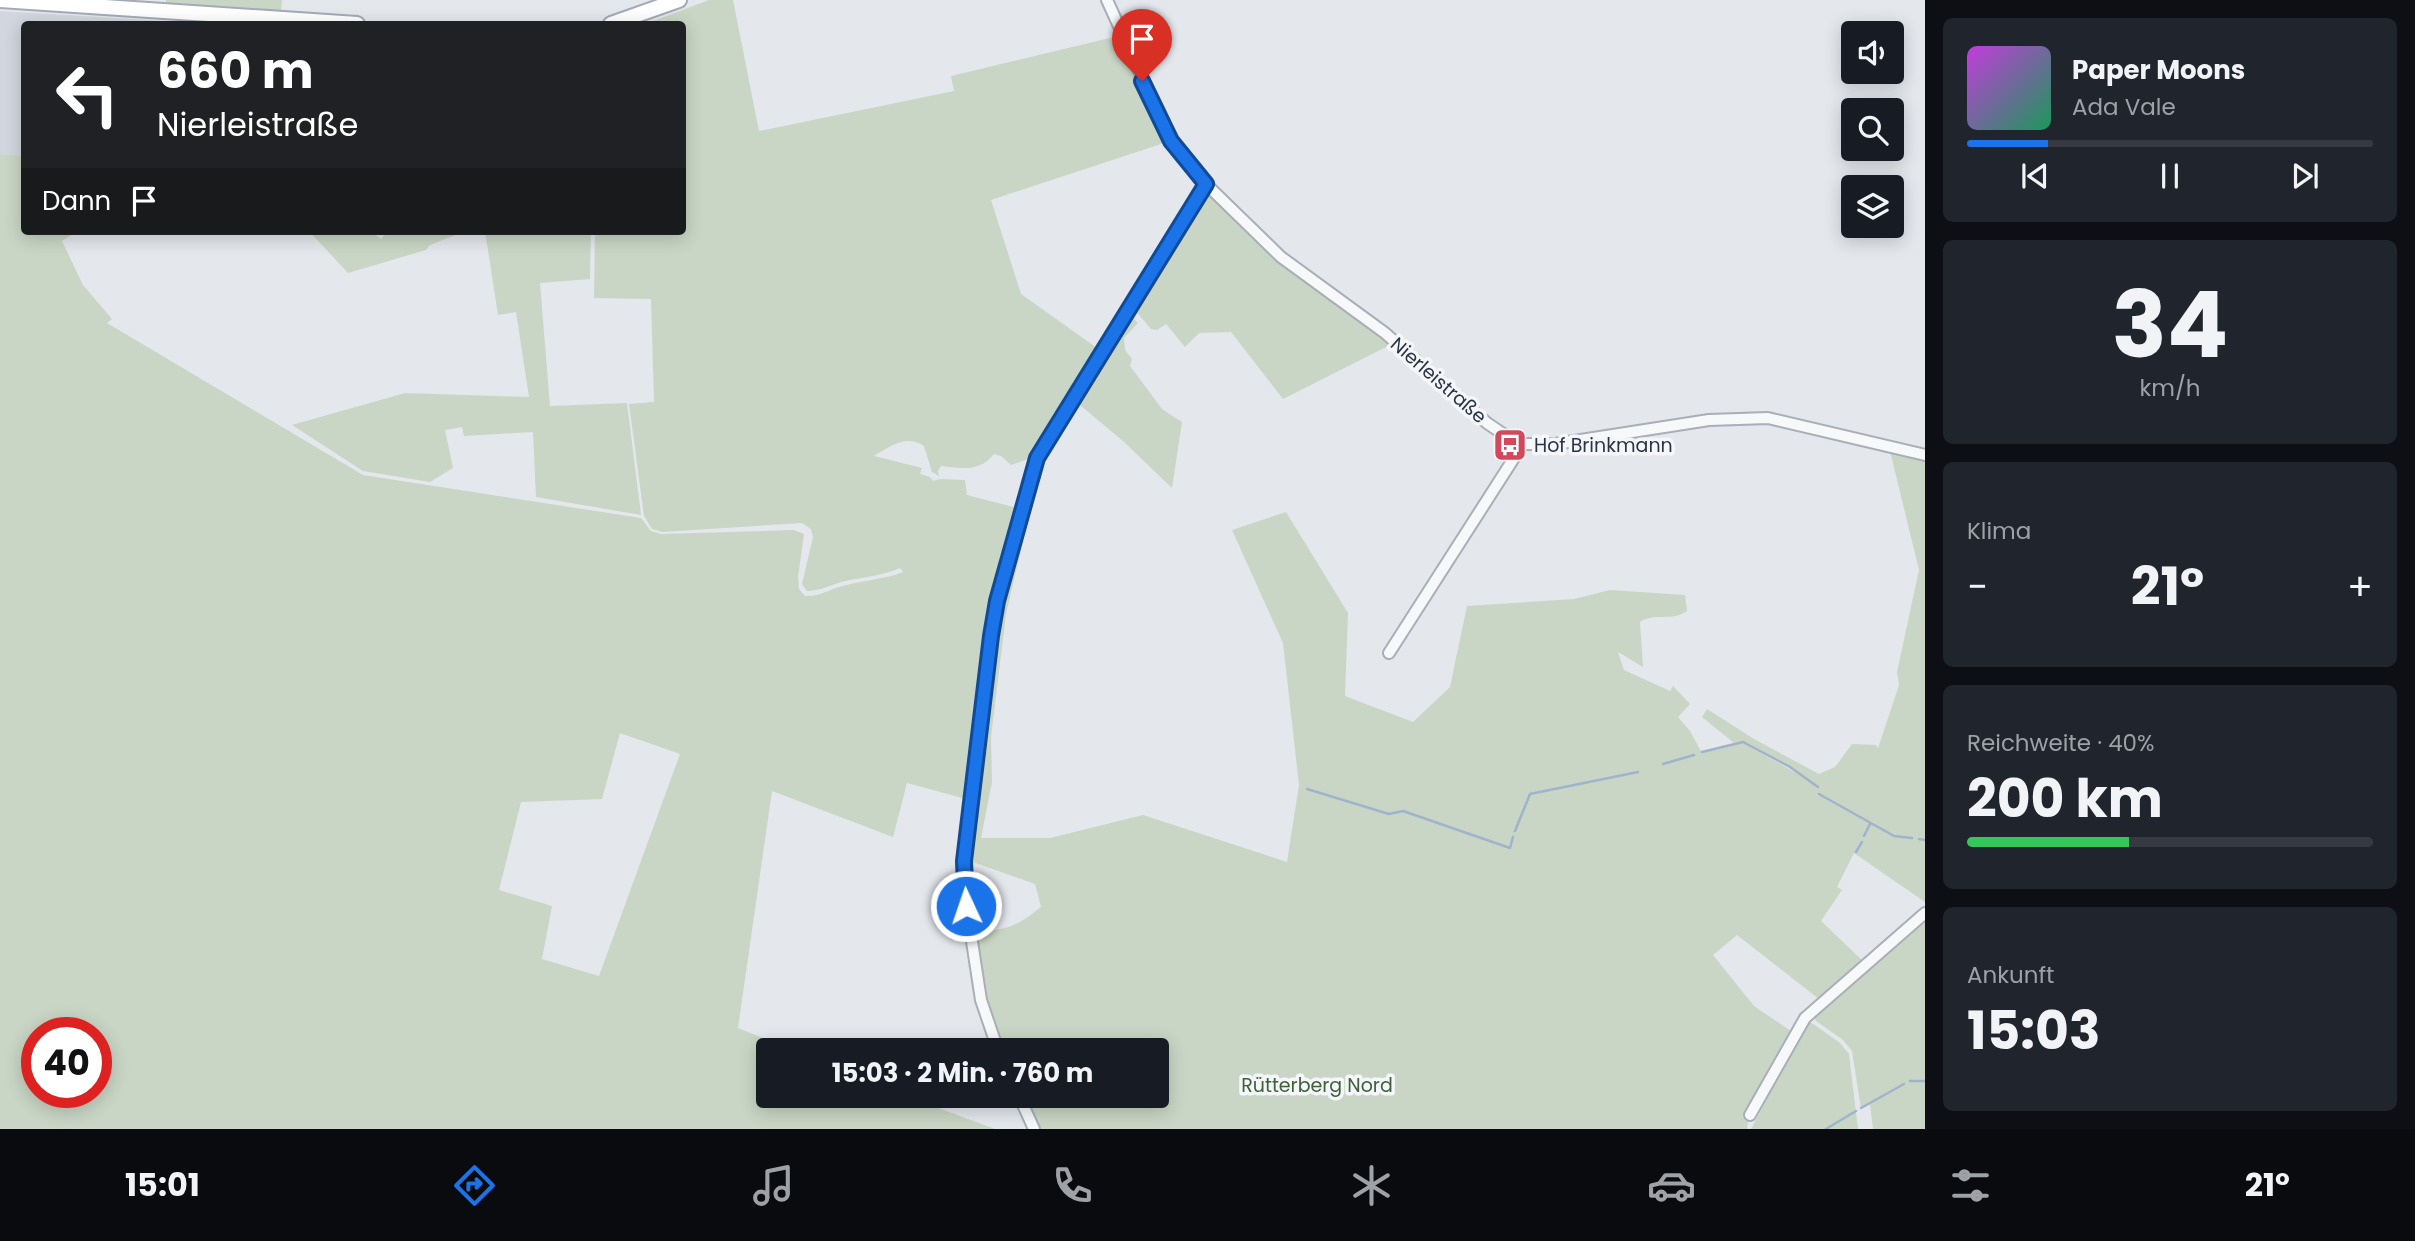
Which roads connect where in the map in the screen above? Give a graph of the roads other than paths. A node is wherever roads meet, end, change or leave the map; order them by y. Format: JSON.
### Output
{"nodes":[{"id":1,"x":0,"y":0,"type":"edge"},
{"id":2,"x":679,"y":0,"type":"edge"},
{"id":3,"x":1107,"y":0,"type":"edge"},
{"id":4,"x":312,"y":21,"type":"edge"},
{"id":5,"x":620,"y":21,"type":"edge"},
{"id":6,"x":1206,"y":184,"type":"junction"},
{"id":7,"x":1523,"y":444,"type":"junction"},
{"id":8,"x":1925,"y":455,"type":"edge"},
{"id":9,"x":1389,"y":653,"type":"dead end"},
{"id":10,"x":1925,"y":913,"type":"edge"},
{"id":11,"x":994,"y":1038,"type":"edge"},
{"id":12,"x":1024,"y":1108,"type":"edge"},
{"id":13,"x":1750,"y":1115,"type":"dead end"},
{"id":14,"x":1034,"y":1129,"type":"edge"}],
"edges":[{"from":1,"to":4,"type":"main road"},
{"from":2,"to":5,"type":"main road"},
{"from":3,"to":6,"type":"street","name":"Nierleistraße"},
{"from":6,"to":7,"type":"street","name":"Nierleistraße"},
{"from":6,"to":11,"type":"street"},
{"from":7,"to":8,"type":"street","name":"Nierleistraße"},
{"from":7,"to":9,"type":"street"},
{"from":10,"to":13,"type":"street"},
{"from":12,"to":14,"type":"street"}]}
